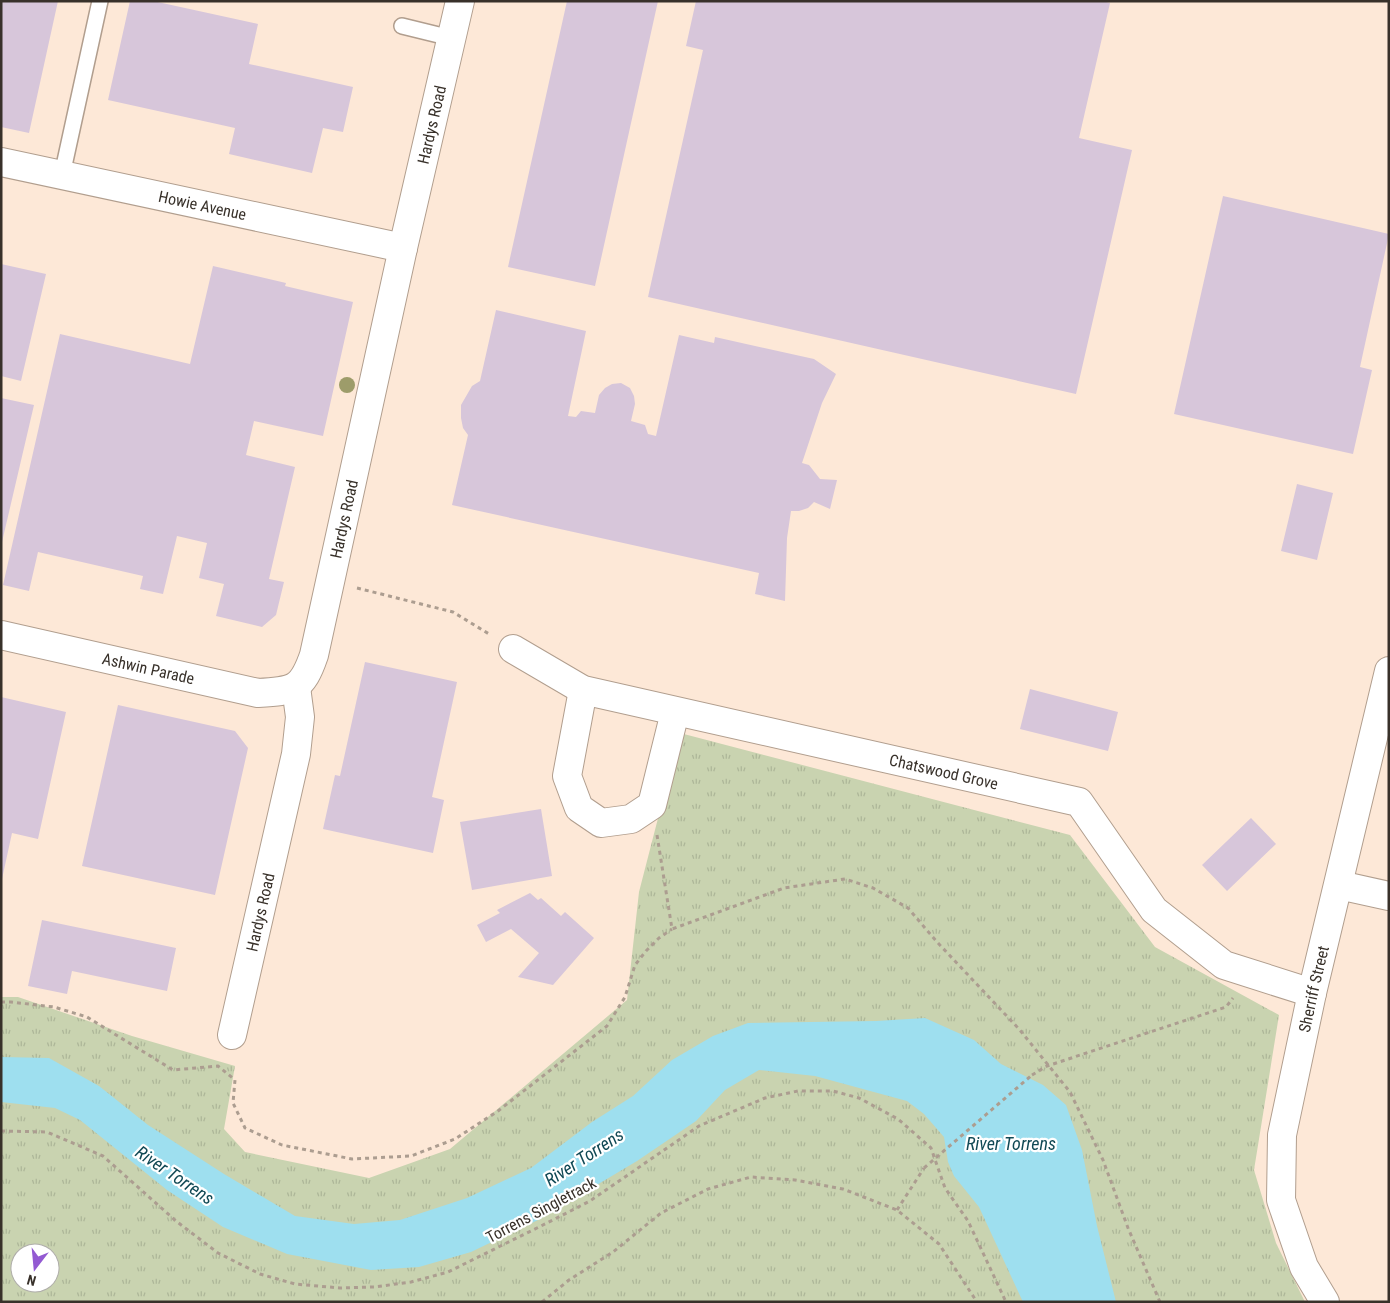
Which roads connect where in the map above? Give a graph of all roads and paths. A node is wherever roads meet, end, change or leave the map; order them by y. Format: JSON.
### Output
{"nodes":[{"id":1,"x":100,"y":1,"type":"edge"},
{"id":2,"x":460,"y":1,"type":"edge"},
{"id":3,"x":402,"y":26,"type":"dead end"},
{"id":4,"x":452,"y":38,"type":"junction"},
{"id":5,"x":1,"y":162,"type":"edge"},
{"id":6,"x":62,"y":175,"type":"junction"},
{"id":7,"x":404,"y":248,"type":"junction"},
{"id":8,"x":330,"y":582,"type":"junction"},
{"id":9,"x":1,"y":635,"type":"edge"},
{"id":10,"x":513,"y":649,"type":"joint"},
{"id":11,"x":1389,"y":672,"type":"edge"},
{"id":12,"x":296,"y":687,"type":"junction"},
{"id":13,"x":583,"y":690,"type":"junction"},
{"id":14,"x":675,"y":712,"type":"junction"},
{"id":15,"x":652,"y":804,"type":"junction"},
{"id":16,"x":1339,"y":885,"type":"junction"},
{"id":17,"x":1389,"y":896,"type":"edge"},
{"id":18,"x":672,"y":929,"type":"junction"},
{"id":19,"x":1256,"y":975,"type":"junction"},
{"id":20,"x":1312,"y":993,"type":"junction"},
{"id":21,"x":1,"y":1002,"type":"edge"},
{"id":22,"x":232,"y":1035,"type":"dead end"},
{"id":23,"x":1047,"y":1066,"type":"junction"},
{"id":24,"x":1,"y":1131,"type":"edge"},
{"id":25,"x":897,"y":1210,"type":"junction"},
{"id":26,"x":542,"y":1302,"type":"edge"},
{"id":27,"x":977,"y":1302,"type":"edge"},
{"id":28,"x":1006,"y":1302,"type":"edge"},
{"id":29,"x":1160,"y":1302,"type":"edge"},
{"id":30,"x":1325,"y":1302,"type":"edge"}],
"edges":[{"from":1,"to":6,"type":"lane"},
{"from":2,"to":4,"type":"street","name":"Hardys Road"},
{"from":3,"to":4,"type":"lane"},
{"from":4,"to":7,"type":"street","name":"Hardys Road"},
{"from":5,"to":6,"type":"street","name":"Howie Avenue"},
{"from":6,"to":7,"type":"street","name":"Howie Avenue"},
{"from":7,"to":8,"type":"street","name":"Hardys Road"},
{"from":8,"to":10,"type":"path"},
{"from":8,"to":12,"type":"street","name":"Hardys Road"},
{"from":9,"to":12,"type":"street","name":"Ashwin Parade"},
{"from":10,"to":13,"type":"street","name":"Chatswood Grove"},
{"from":11,"to":16,"type":"street","name":"Sherriff Street"},
{"from":12,"to":22,"type":"street","name":"Hardys Road"},
{"from":13,"to":14,"type":"street","name":"Chatswood Grove"},
{"from":13,"to":15,"type":"street"},
{"from":14,"to":15,"type":"street"},
{"from":14,"to":19,"type":"street","name":"Chatswood Grove"},
{"from":15,"to":18,"type":"path"},
{"from":16,"to":17,"type":"street"},
{"from":16,"to":20,"type":"street","name":"Sherriff Street"},
{"from":18,"to":21,"type":"path"},
{"from":18,"to":23,"type":"path"},
{"from":19,"to":20,"type":"street","name":"Chatswood Grove"},
{"from":19,"to":23,"type":"path"},
{"from":20,"to":30,"type":"street","name":"Sherriff Street"},
{"from":23,"to":25,"type":"path","bridge":true},
{"from":23,"to":29,"type":"path"},
{"from":24,"to":28,"type":"path","name":"Torrens Singletrack"},
{"from":25,"to":26,"type":"path"},
{"from":25,"to":27,"type":"path"}]}
